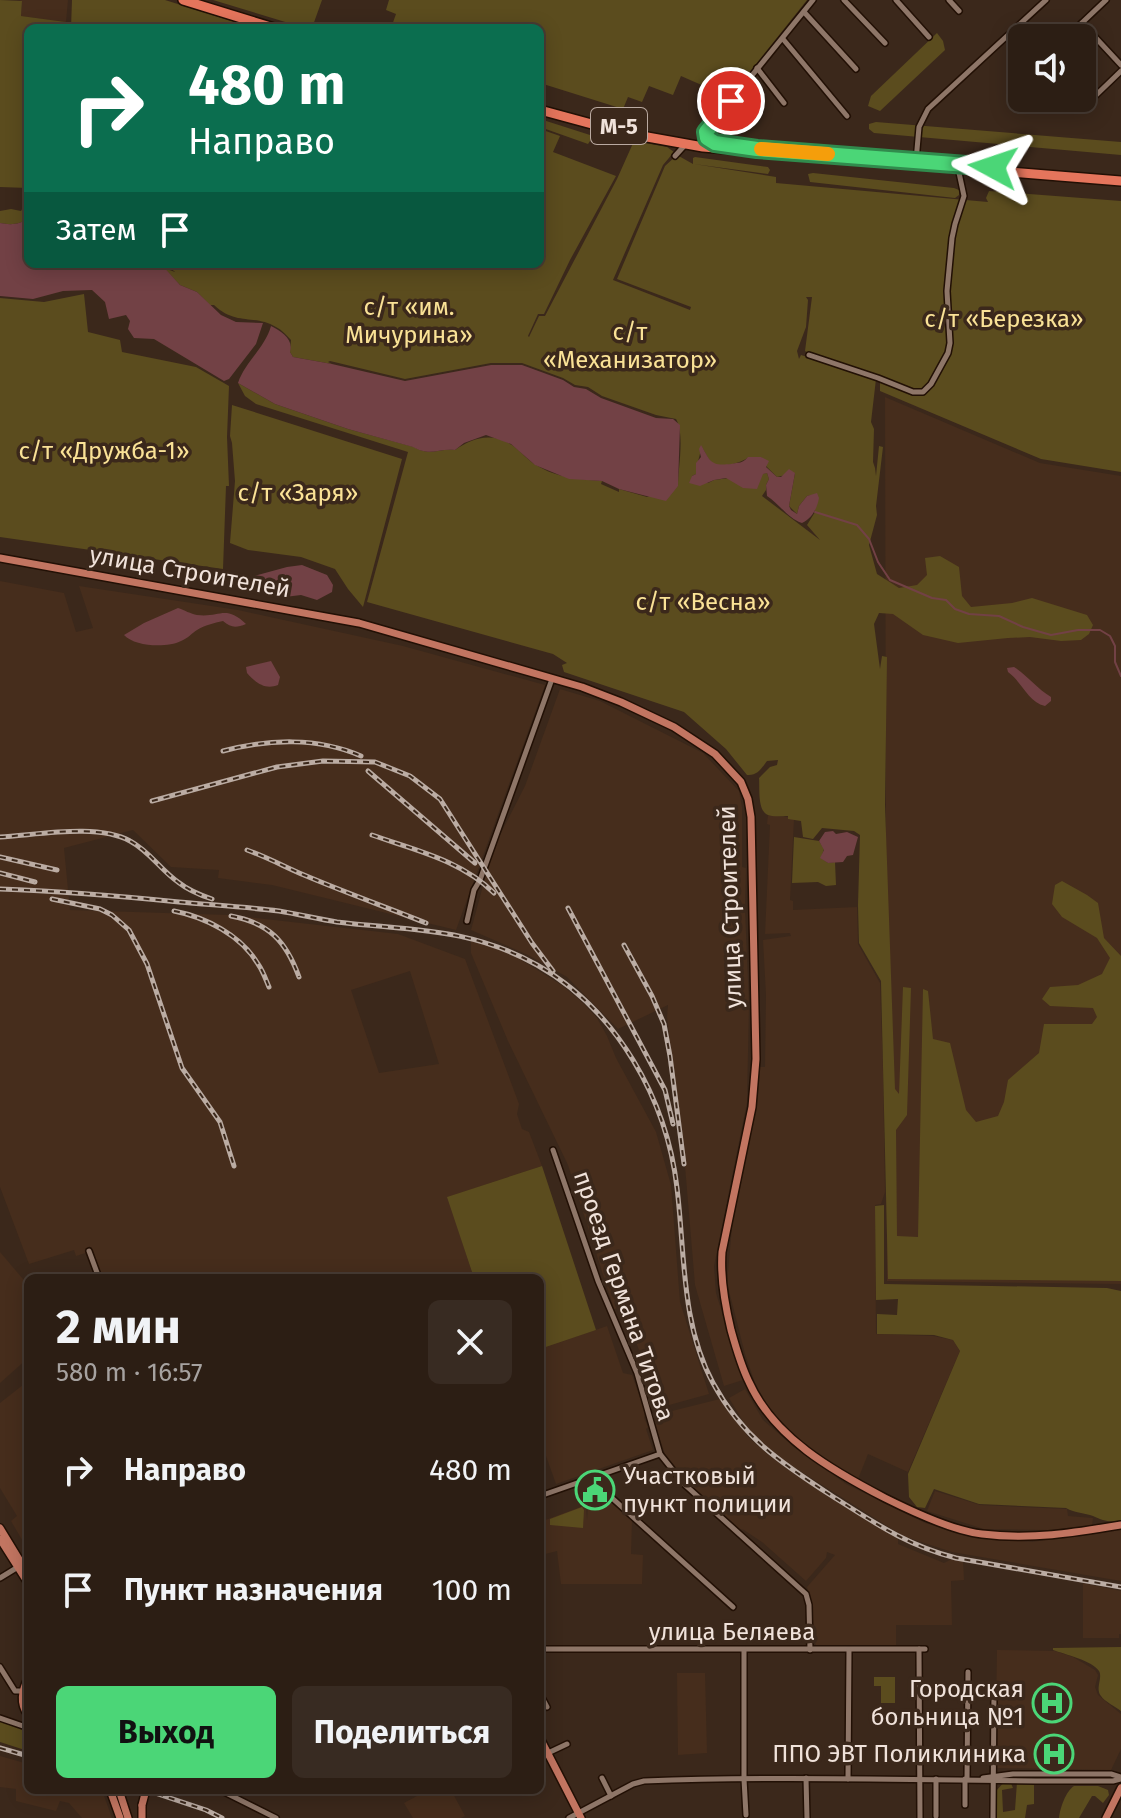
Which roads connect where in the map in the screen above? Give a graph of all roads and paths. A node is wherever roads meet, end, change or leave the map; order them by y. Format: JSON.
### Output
{"nodes":[{"id":1,"x":183,"y":0,"type":"edge"},
{"id":2,"x":197,"y":0,"type":"edge"},
{"id":3,"x":813,"y":0,"type":"edge"},
{"id":4,"x":844,"y":0,"type":"edge"},
{"id":5,"x":896,"y":0,"type":"edge"},
{"id":6,"x":949,"y":0,"type":"edge"},
{"id":7,"x":1046,"y":0,"type":"edge"},
{"id":8,"x":1106,"y":0,"type":"edge"},
{"id":9,"x":959,"y":11,"type":"dead end"},
{"id":10,"x":804,"y":12,"type":"junction"},
{"id":11,"x":1082,"y":23,"type":"joint"},
{"id":12,"x":261,"y":24,"type":"edge"},
{"id":13,"x":274,"y":24,"type":"edge"},
{"id":14,"x":929,"y":37,"type":"dead end"},
{"id":15,"x":783,"y":39,"type":"junction"},
{"id":16,"x":885,"y":43,"type":"dead end"},
{"id":17,"x":1121,"y":65,"type":"edge"},
{"id":18,"x":757,"y":68,"type":"junction"},
{"id":19,"x":856,"y":69,"type":"dead end"},
{"id":20,"x":1121,"y":71,"type":"edge"},
{"id":21,"x":1096,"y":95,"type":"edge"},
{"id":22,"x":784,"y":103,"type":"dead end"},
{"id":23,"x":544,"y":109,"type":"edge"},
{"id":24,"x":544,"y":109,"type":"edge"},
{"id":25,"x":847,"y":116,"type":"dead end"},
{"id":26,"x":693,"y":141,"type":"junction"},
{"id":27,"x":675,"y":156,"type":"dead end"},
{"id":28,"x":916,"y":161,"type":"junction"},
{"id":29,"x":958,"y":168,"type":"junction"},
{"id":30,"x":1121,"y":179,"type":"edge"},
{"id":31,"x":809,"y":355,"type":"dead end"},
{"id":32,"x":0,"y":558,"type":"edge"},
{"id":33,"x":552,"y":679,"type":"junction"},
{"id":34,"x":467,"y":921,"type":"dead end"},
{"id":35,"x":553,"y":1150,"type":"dead end"},
{"id":36,"x":89,"y":1251,"type":"dead end"},
{"id":37,"x":98,"y":1274,"type":"edge"},
{"id":38,"x":660,"y":1454,"type":"junction"},
{"id":39,"x":598,"y":1476,"type":"junction"},
{"id":40,"x":544,"y":1495,"type":"edge"},
{"id":41,"x":1121,"y":1525,"type":"edge"},
{"id":42,"x":0,"y":1528,"type":"edge"},
{"id":43,"x":0,"y":1539,"type":"edge"},
{"id":44,"x":18,"y":1567,"type":"junction"},
{"id":45,"x":24,"y":1567,"type":"edge"},
{"id":46,"x":24,"y":1577,"type":"edge"},
{"id":47,"x":0,"y":1578,"type":"edge"},
{"id":48,"x":733,"y":1607,"type":"dead end"},
{"id":49,"x":544,"y":1649,"type":"edge"},
{"id":50,"x":744,"y":1650,"type":"junction"},
{"id":51,"x":810,"y":1650,"type":"junction"},
{"id":52,"x":849,"y":1650,"type":"junction"},
{"id":53,"x":0,"y":1667,"type":"edge"},
{"id":54,"x":968,"y":1672,"type":"dead end"},
{"id":55,"x":994,"y":1690,"type":"dead end"},
{"id":56,"x":23,"y":1691,"type":"joint"},
{"id":57,"x":544,"y":1701,"type":"edge"},
{"id":58,"x":547,"y":1707,"type":"dead end"},
{"id":59,"x":24,"y":1709,"type":"edge"},
{"id":60,"x":0,"y":1718,"type":"edge"},
{"id":61,"x":24,"y":1726,"type":"edge"},
{"id":62,"x":567,"y":1744,"type":"dead end"},
{"id":63,"x":544,"y":1746,"type":"edge"},
{"id":64,"x":548,"y":1753,"type":"junction"},
{"id":65,"x":602,"y":1778,"type":"dead end"},
{"id":66,"x":806,"y":1778,"type":"junction"},
{"id":67,"x":992,"y":1778,"type":"junction"},
{"id":68,"x":744,"y":1779,"type":"junction"},
{"id":69,"x":848,"y":1779,"type":"junction"},
{"id":70,"x":920,"y":1779,"type":"junction"},
{"id":71,"x":936,"y":1779,"type":"junction"},
{"id":72,"x":966,"y":1779,"type":"junction"},
{"id":73,"x":1119,"y":1780,"type":"edge"},
{"id":74,"x":112,"y":1794,"type":"edge"},
{"id":75,"x":145,"y":1794,"type":"edge"},
{"id":76,"x":228,"y":1794,"type":"edge"},
{"id":77,"x":611,"y":1796,"type":"junction"},
{"id":78,"x":965,"y":1805,"type":"dead end"},
{"id":79,"x":121,"y":1813,"type":"edge"},
{"id":80,"x":746,"y":1815,"type":"dead end"},
{"id":81,"x":580,"y":1816,"type":"edge"},
{"id":82,"x":936,"y":1816,"type":"edge"},
{"id":83,"x":128,"y":1818,"type":"edge"},
{"id":84,"x":142,"y":1818,"type":"edge"},
{"id":85,"x":276,"y":1818,"type":"edge"},
{"id":86,"x":569,"y":1818,"type":"edge"},
{"id":87,"x":807,"y":1818,"type":"edge"},
{"id":88,"x":920,"y":1818,"type":"edge"},
{"id":89,"x":993,"y":1818,"type":"edge"},
{"id":90,"x":1106,"y":1818,"type":"edge"}],
"edges":[{"from":1,"to":12,"type":"highway"},
{"from":2,"to":13,"type":"highway"},
{"from":3,"to":10,"type":"street"},
{"from":4,"to":16,"type":"street"},
{"from":5,"to":14,"type":"street"},
{"from":6,"to":9,"type":"street"},
{"from":7,"to":28,"type":"street"},
{"from":8,"to":11,"type":"street"},
{"from":10,"to":15,"type":"street"},
{"from":10,"to":19,"type":"street"},
{"from":11,"to":17,"type":"street"},
{"from":15,"to":18,"type":"street"},
{"from":15,"to":25,"type":"street"},
{"from":18,"to":22,"type":"street"},
{"from":18,"to":26,"type":"street"},
{"from":20,"to":21,"type":"street"},
{"from":23,"to":26,"type":"highway","number":"М-5"},
{"from":24,"to":26,"type":"highway","number":"М-5"},
{"from":26,"to":27,"type":"street"},
{"from":26,"to":28,"type":"highway","number":"М-5"},
{"from":26,"to":29,"type":"highway","number":"М-5"},
{"from":28,"to":30,"type":"highway","number":"М-5"},
{"from":29,"to":30,"type":"highway","number":"М-5"},
{"from":29,"to":31,"type":"street"},
{"from":32,"to":33,"type":"main road","name":"улица Строителей"},
{"from":33,"to":34,"type":"street"},
{"from":33,"to":41,"type":"main road","name":"улица Строителей"},
{"from":35,"to":38,"type":"street","name":"проезд Германа Титова"},
{"from":36,"to":37,"type":"street"},
{"from":38,"to":39,"type":"street"},
{"from":38,"to":51,"type":"street"},
{"from":39,"to":40,"type":"street"},
{"from":39,"to":48,"type":"street"},
{"from":42,"to":45,"type":"main road"},
{"from":43,"to":44,"type":"main road"},
{"from":44,"to":46,"type":"main road"},
{"from":44,"to":47,"type":"street"},
{"from":49,"to":50,"type":"street","name":"улица Беляева"},
{"from":50,"to":51,"type":"street","name":"улица Беляева"},
{"from":50,"to":68,"type":"street"},
{"from":51,"to":52,"type":"street","name":"улица Беляева"},
{"from":52,"to":69,"type":"street"},
{"from":52,"to":70,"type":"street","name":"улица Беляева"},
{"from":53,"to":56,"type":"street"},
{"from":54,"to":72,"type":"street"},
{"from":55,"to":67,"type":"street"},
{"from":56,"to":59,"type":"main road"},
{"from":57,"to":58,"type":"street"},
{"from":60,"to":61,"type":"street"},
{"from":62,"to":64,"type":"street"},
{"from":63,"to":64,"type":"main road"},
{"from":64,"to":81,"type":"main road"},
{"from":65,"to":77,"type":"street"},
{"from":66,"to":68,"type":"street"},
{"from":66,"to":69,"type":"street"},
{"from":66,"to":87,"type":"street"},
{"from":67,"to":72,"type":"street"},
{"from":67,"to":73,"type":"street"},
{"from":67,"to":89,"type":"street"},
{"from":68,"to":77,"type":"street"},
{"from":68,"to":80,"type":"street"},
{"from":69,"to":70,"type":"street"},
{"from":70,"to":71,"type":"street"},
{"from":70,"to":88,"type":"street"},
{"from":71,"to":72,"type":"street"},
{"from":71,"to":82,"type":"street"},
{"from":72,"to":78,"type":"street"},
{"from":73,"to":90,"type":"main road"},
{"from":74,"to":79,"type":"main road"},
{"from":75,"to":84,"type":"main road","bridge":true},
{"from":76,"to":85,"type":"street"},
{"from":77,"to":81,"type":"street"},
{"from":79,"to":83,"type":"main road"},
{"from":81,"to":86,"type":"street"}]}
